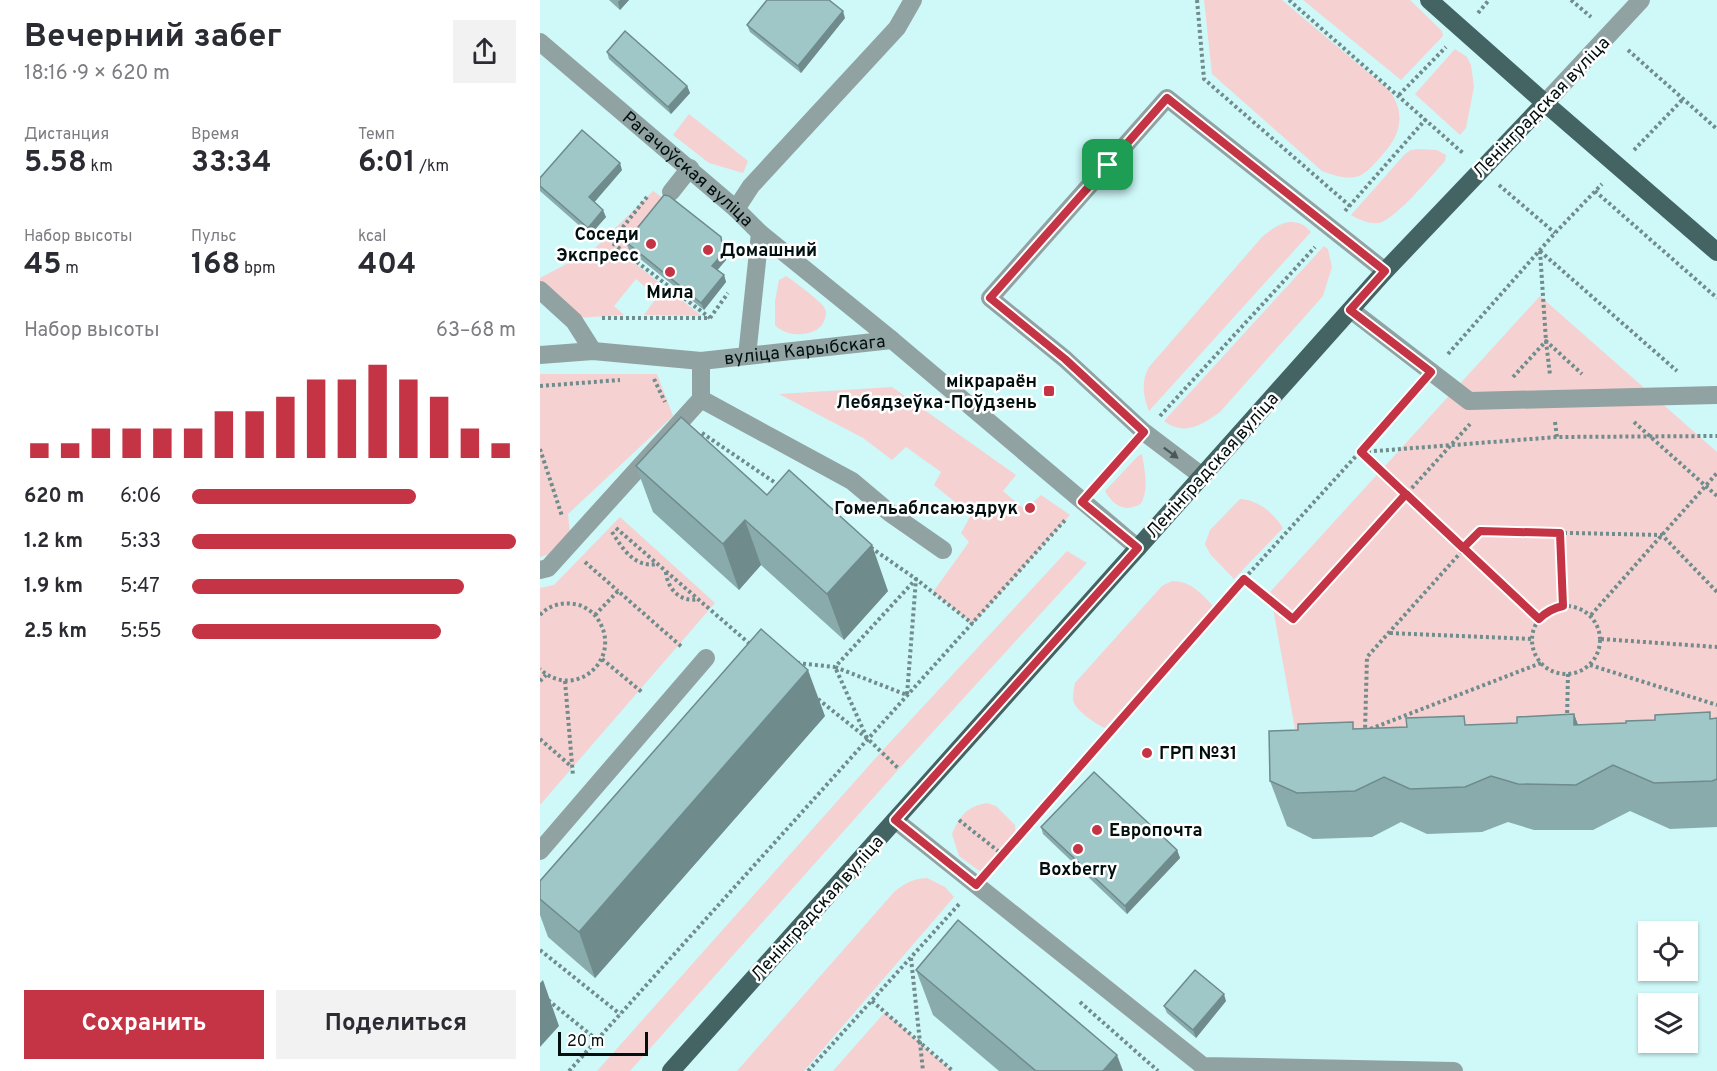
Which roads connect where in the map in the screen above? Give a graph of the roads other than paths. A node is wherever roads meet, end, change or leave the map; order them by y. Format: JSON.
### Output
{"nodes":[{"id":1,"x":913,"y":0,"type":"edge"},
{"id":2,"x":1429,"y":0,"type":"edge"},
{"id":3,"x":1641,"y":0,"type":"edge"},
{"id":4,"x":540,"y":42,"type":"edge"},
{"id":5,"x":1545,"y":103,"type":"junction"},
{"id":6,"x":690,"y":168,"type":"junction"},
{"id":7,"x":673,"y":190,"type":"road end"},
{"id":8,"x":736,"y":209,"type":"junction"},
{"id":9,"x":760,"y":233,"type":"junction"},
{"id":10,"x":1717,"y":252,"type":"edge"},
{"id":11,"x":1385,"y":271,"type":"junction"},
{"id":12,"x":540,"y":290,"type":"edge"},
{"id":13,"x":1350,"y":310,"type":"junction"},
{"id":14,"x":891,"y":340,"type":"junction"},
{"id":15,"x":593,"y":351,"type":"junction"},
{"id":16,"x":540,"y":355,"type":"edge"},
{"id":17,"x":747,"y":356,"type":"junction"},
{"id":18,"x":701,"y":361,"type":"junction"},
{"id":19,"x":1711,"y":396,"type":"edge"},
{"id":20,"x":701,"y":399,"type":"junction"},
{"id":21,"x":1202,"y":476,"type":"junction"},
{"id":22,"x":1138,"y":548,"type":"junction"},
{"id":23,"x":943,"y":550,"type":"dead end"},
{"id":24,"x":540,"y":570,"type":"edge"},
{"id":25,"x":704,"y":661,"type":"road end"},
{"id":26,"x":895,"y":820,"type":"junction"},
{"id":27,"x":540,"y":851,"type":"edge"},
{"id":28,"x":671,"y":1071,"type":"edge"},
{"id":29,"x":1454,"y":1071,"type":"edge"}],
"edges":[{"from":1,"to":8,"type":"street"},
{"from":2,"to":5,"type":"main road"},
{"from":3,"to":5,"type":"street","name":"Ленінградская вуліца"},
{"from":4,"to":6,"type":"street","name":"Рагачоўская вуліца"},
{"from":5,"to":10,"type":"main road"},
{"from":5,"to":11,"type":"main road","name":"Ленінградская вуліца"},
{"from":6,"to":7,"type":"street"},
{"from":6,"to":8,"type":"street","name":"Рагачоўская вуліца"},
{"from":8,"to":9,"type":"street","name":"Рагачоўская вуліца"},
{"from":9,"to":14,"type":"street","name":"Рагачоўская вуліца"},
{"from":9,"to":17,"type":"street"},
{"from":11,"to":13,"type":"main road","name":"Ленінградская вуліца"},
{"from":11,"to":21,"type":"street","one_way":true},
{"from":12,"to":15,"type":"street"},
{"from":13,"to":19,"type":"street"},
{"from":13,"to":21,"type":"main road","name":"Ленінградская вуліца"},
{"from":14,"to":17,"type":"street","name":"вуліца Карыбскага"},
{"from":14,"to":22,"type":"street","name":"вуліца Карыбскага"},
{"from":15,"to":16,"type":"street","name":"вуліца Карыбскага"},
{"from":15,"to":18,"type":"street","name":"вуліца Карыбскага"},
{"from":17,"to":18,"type":"street","name":"вуліца Карыбскага"},
{"from":18,"to":20,"type":"street"},
{"from":20,"to":23,"type":"street"},
{"from":20,"to":24,"type":"street"},
{"from":21,"to":22,"type":"main road","name":"Ленінградская вуліца"},
{"from":22,"to":26,"type":"main road","name":"Ленінградская вуліца"},
{"from":25,"to":27,"type":"street"},
{"from":26,"to":28,"type":"main road","name":"Ленінградская вуліца"},
{"from":26,"to":29,"type":"street"}]}
